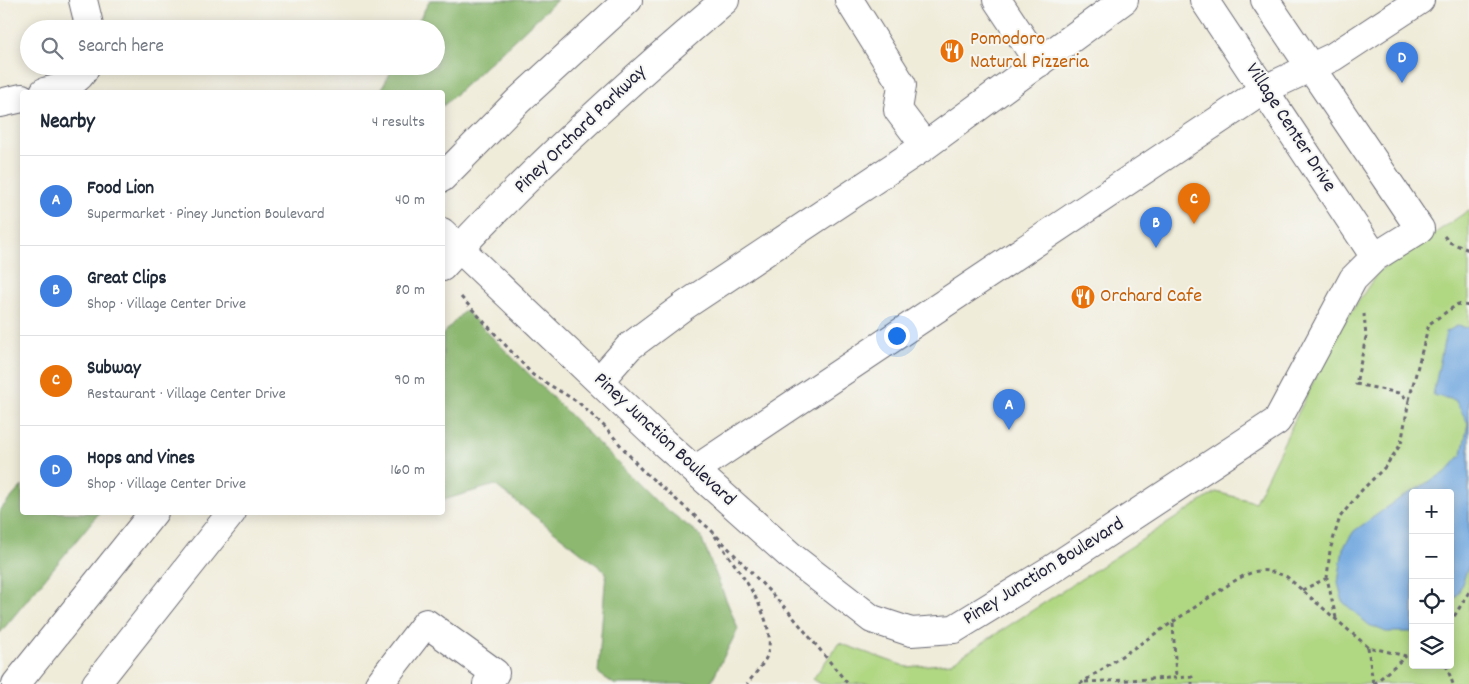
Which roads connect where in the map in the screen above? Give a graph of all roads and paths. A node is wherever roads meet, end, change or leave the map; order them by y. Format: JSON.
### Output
{"nodes":[{"id":1,"x":82,"y":0,"type":"edge"},
{"id":2,"x":628,"y":0,"type":"edge"},
{"id":3,"x":725,"y":0,"type":"edge"},
{"id":4,"x":849,"y":0,"type":"edge"},
{"id":5,"x":997,"y":0,"type":"edge"},
{"id":6,"x":1204,"y":0,"type":"edge"},
{"id":7,"x":1265,"y":0,"type":"edge"},
{"id":8,"x":1420,"y":0,"type":"edge"},
{"id":9,"x":1111,"y":4,"type":"edge"},
{"id":10,"x":88,"y":20,"type":"edge"},
{"id":11,"x":1039,"y":63,"type":"junction"},
{"id":12,"x":1310,"y":67,"type":"junction"},
{"id":13,"x":82,"y":75,"type":"edge"},
{"id":14,"x":54,"y":90,"type":"edge"},
{"id":15,"x":1265,"y":90,"type":"junction"},
{"id":16,"x":20,"y":99,"type":"edge"},
{"id":17,"x":0,"y":104,"type":"edge"},
{"id":18,"x":925,"y":146,"type":"junction"},
{"id":19,"x":445,"y":175,"type":"edge"},
{"id":20,"x":1430,"y":230,"type":"junction"},
{"id":21,"x":448,"y":249,"type":"edge"},
{"id":22,"x":1469,"y":250,"type":"edge"},
{"id":23,"x":1375,"y":257,"type":"junction"},
{"id":24,"x":461,"y":297,"type":"dead end"},
{"id":25,"x":1469,"y":306,"type":"edge"},
{"id":26,"x":1364,"y":309,"type":"dead end"},
{"id":27,"x":599,"y":381,"type":"junction"},
{"id":28,"x":1409,"y":400,"type":"junction"},
{"id":29,"x":695,"y":470,"type":"junction"},
{"id":30,"x":726,"y":497,"type":"junction"},
{"id":31,"x":152,"y":515,"type":"edge"},
{"id":32,"x":230,"y":515,"type":"edge"},
{"id":33,"x":711,"y":530,"type":"junction"},
{"id":34,"x":1326,"y":578,"type":"junction"},
{"id":35,"x":1302,"y":590,"type":"junction"},
{"id":36,"x":1469,"y":592,"type":"edge"},
{"id":37,"x":1454,"y":616,"type":"edge"},
{"id":38,"x":1336,"y":618,"type":"junction"},
{"id":39,"x":1173,"y":623,"type":"junction"},
{"id":40,"x":1368,"y":647,"type":"junction"},
{"id":41,"x":1409,"y":655,"type":"edge"},
{"id":42,"x":1406,"y":656,"type":"junction"},
{"id":43,"x":1447,"y":669,"type":"edge"},
{"id":44,"x":1176,"y":678,"type":"junction"},
{"id":45,"x":1081,"y":683,"type":"edge"},
{"id":46,"x":16,"y":684,"type":"edge"},
{"id":47,"x":96,"y":684,"type":"edge"},
{"id":48,"x":379,"y":684,"type":"edge"},
{"id":49,"x":487,"y":684,"type":"edge"},
{"id":50,"x":747,"y":684,"type":"edge"},
{"id":51,"x":848,"y":684,"type":"edge"},
{"id":52,"x":1192,"y":684,"type":"edge"},
{"id":53,"x":1374,"y":684,"type":"edge"},
{"id":54,"x":1453,"y":684,"type":"edge"}],
"edges":[{"from":1,"to":10,"type":"street"},
{"from":2,"to":19,"type":"street"},
{"from":3,"to":21,"type":"street","name":"Piney Orchard Parkway"},
{"from":4,"to":18,"type":"street"},
{"from":5,"to":11,"type":"street"},
{"from":6,"to":15,"type":"street","name":"Village Center Drive"},
{"from":7,"to":12,"type":"street"},
{"from":8,"to":12,"type":"street"},
{"from":9,"to":11,"type":"street"},
{"from":11,"to":18,"type":"street"},
{"from":12,"to":15,"type":"street"},
{"from":12,"to":20,"type":"street"},
{"from":13,"to":14,"type":"street"},
{"from":15,"to":23,"type":"street","name":"Village Center Drive"},
{"from":15,"to":29,"type":"street"},
{"from":16,"to":17,"type":"street"},
{"from":18,"to":27,"type":"street"},
{"from":20,"to":22,"type":"path"},
{"from":20,"to":23,"type":"street","name":"Piney Junction Boulevard"},
{"from":21,"to":27,"type":"street","name":"Piney Junction Boulevard"},
{"from":23,"to":30,"type":"street","name":"Piney Junction Boulevard"},
{"from":24,"to":33,"type":"path"},
{"from":25,"to":28,"type":"path"},
{"from":26,"to":28,"type":"path"},
{"from":27,"to":29,"type":"street","name":"Piney Junction Boulevard"},
{"from":28,"to":34,"type":"path"},
{"from":29,"to":30,"type":"street","name":"Piney Junction Boulevard"},
{"from":30,"to":33,"type":"path"},
{"from":31,"to":46,"type":"street"},
{"from":32,"to":47,"type":"street"},
{"from":33,"to":50,"type":"path"},
{"from":33,"to":51,"type":"path"},
{"from":34,"to":35,"type":"path"},
{"from":34,"to":38,"type":"path"},
{"from":35,"to":38,"type":"path"},
{"from":35,"to":39,"type":"path"},
{"from":36,"to":37,"type":"path"},
{"from":38,"to":40,"type":"path"},
{"from":39,"to":44,"type":"path"},
{"from":39,"to":45,"type":"path"},
{"from":40,"to":42,"type":"path"},
{"from":40,"to":53,"type":"path"},
{"from":41,"to":42,"type":"path"},
{"from":42,"to":53,"type":"path"},
{"from":43,"to":54,"type":"path"},
{"from":44,"to":45,"type":"path"},
{"from":44,"to":52,"type":"path"},
{"from":48,"to":49,"type":"street"}]}
